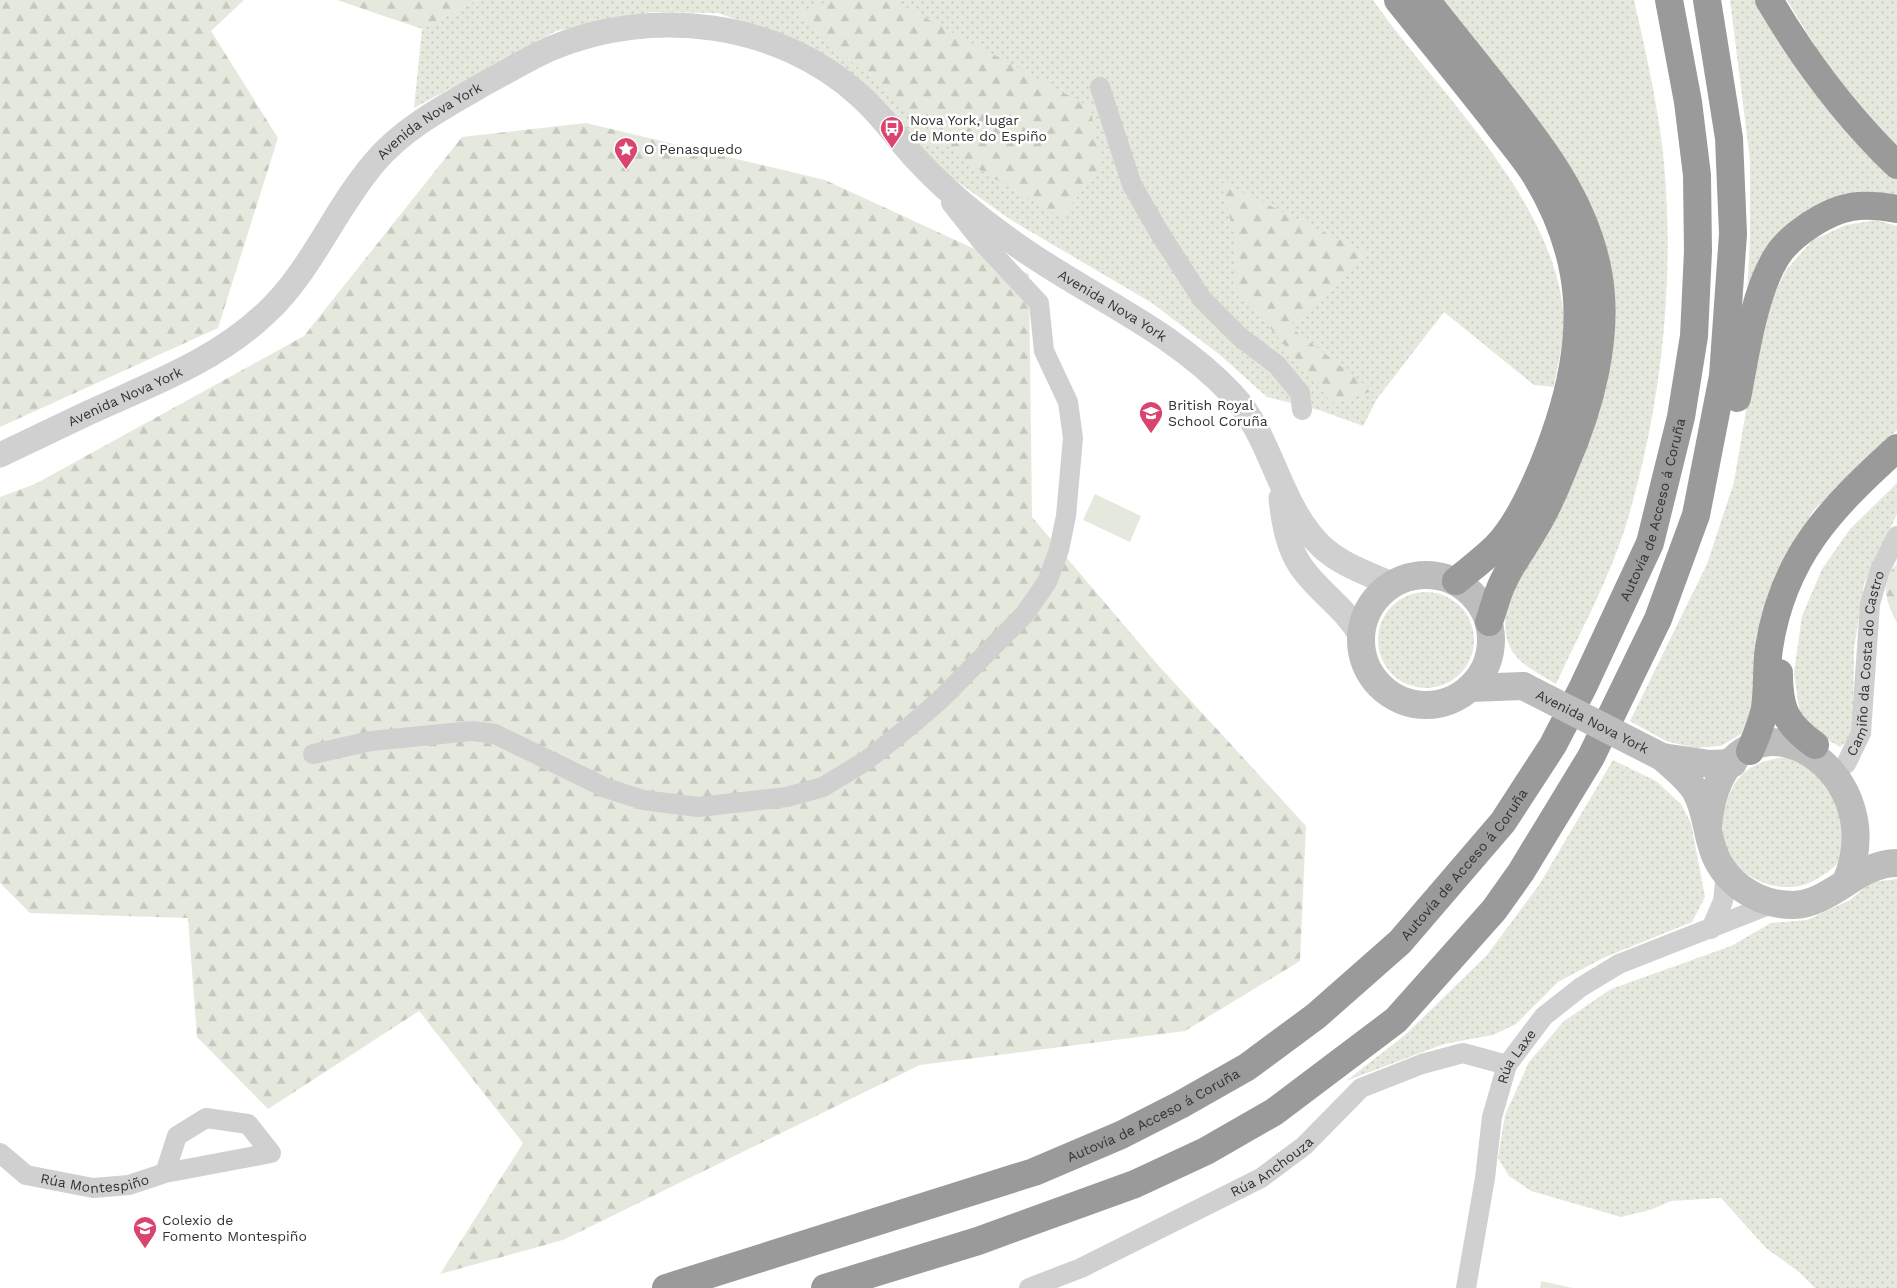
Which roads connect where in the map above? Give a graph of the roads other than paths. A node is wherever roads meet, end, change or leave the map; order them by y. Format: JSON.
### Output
{"nodes":[{"id":1,"x":1398,"y":0,"type":"edge"},
{"id":2,"x":1426,"y":0,"type":"edge"},
{"id":3,"x":1707,"y":0,"type":"edge"},
{"id":4,"x":1769,"y":0,"type":"edge"},
{"id":5,"x":1668,"y":2,"type":"edge"},
{"id":6,"x":1100,"y":86,"type":"dead end"},
{"id":7,"x":917,"y":160,"type":"junction"},
{"id":8,"x":1897,"y":165,"type":"edge"},
{"id":9,"x":1897,"y":209,"type":"edge"},
{"id":10,"x":1302,"y":410,"type":"dead end"},
{"id":11,"x":1897,"y":448,"type":"edge"},
{"id":12,"x":0,"y":455,"type":"edge"},
{"id":13,"x":1897,"y":465,"type":"edge"},
{"id":14,"x":1278,"y":475,"type":"junction"},
{"id":15,"x":1897,"y":536,"type":"edge"},
{"id":16,"x":1456,"y":581,"type":"junction"},
{"id":17,"x":1391,"y":584,"type":"junction"},
{"id":18,"x":1658,"y":619,"type":"junction"},
{"id":19,"x":1489,"y":622,"type":"junction"},
{"id":20,"x":1360,"y":634,"type":"junction"},
{"id":21,"x":1490,"y":652,"type":"junction"},
{"id":22,"x":1524,"y":686,"type":"junction"},
{"id":23,"x":1470,"y":688,"type":"junction"},
{"id":24,"x":1815,"y":745,"type":"junction"},
{"id":25,"x":314,"y":754,"type":"dead end"},
{"id":26,"x":1742,"y":757,"type":"junction"},
{"id":27,"x":1662,"y":758,"type":"junction"},
{"id":28,"x":1846,"y":764,"type":"junction"},
{"id":29,"x":1708,"y":825,"type":"junction"},
{"id":30,"x":1871,"y":826,"type":"junction"},
{"id":31,"x":1897,"y":852,"type":"edge"},
{"id":32,"x":1897,"y":863,"type":"edge"},
{"id":33,"x":1726,"y":874,"type":"junction"},
{"id":34,"x":1846,"y":882,"type":"junction"},
{"id":35,"x":1774,"y":903,"type":"junction"},
{"id":36,"x":1711,"y":929,"type":"junction"},
{"id":37,"x":1507,"y":1065,"type":"junction"},
{"id":38,"x":0,"y":1153,"type":"edge"},
{"id":39,"x":165,"y":1173,"type":"junction"},
{"id":40,"x":666,"y":1288,"type":"edge"},
{"id":41,"x":825,"y":1288,"type":"edge"},
{"id":42,"x":1029,"y":1288,"type":"edge"},
{"id":43,"x":1466,"y":1288,"type":"edge"}],
"edges":[{"from":1,"to":16,"type":"highway"},
{"from":2,"to":19,"type":"highway"},
{"from":3,"to":18,"type":"highway"},
{"from":4,"to":8,"type":"highway"},
{"from":5,"to":40,"type":"highway","name":"Autovía de Acceso á Coruña"},
{"from":6,"to":10,"type":"street"},
{"from":7,"to":12,"type":"street","name":"Avenida Nova York"},
{"from":7,"to":14,"type":"street","name":"Avenida Nova York"},
{"from":7,"to":25,"type":"street","name":"Avenida Nova York"},
{"from":9,"to":18,"type":"highway"},
{"from":11,"to":26,"type":"highway"},
{"from":13,"to":24,"type":"highway"},
{"from":14,"to":17,"type":"street","name":"Avenida Nova York"},
{"from":14,"to":20,"type":"street","name":"Avenida Nova York"},
{"from":15,"to":28,"type":"street","name":"Camiño da Costa do Castro"},
{"from":16,"to":17,"type":"main road"},
{"from":16,"to":19,"type":"main road"},
{"from":17,"to":20,"type":"main road"},
{"from":18,"to":41,"type":"highway"},
{"from":19,"to":21,"type":"main road"},
{"from":20,"to":23,"type":"main road"},
{"from":21,"to":22,"type":"main road","name":"Avenida Nova York"},
{"from":21,"to":23,"type":"main road"},
{"from":22,"to":23,"type":"main road","name":"Avenida Nova York"},
{"from":22,"to":27,"type":"main road","name":"Avenida Nova York","bridge":true},
{"from":24,"to":26,"type":"main road"},
{"from":24,"to":28,"type":"main road"},
{"from":26,"to":27,"type":"main road"},
{"from":26,"to":29,"type":"main road"},
{"from":27,"to":29,"type":"main road"},
{"from":28,"to":30,"type":"main road"},
{"from":29,"to":33,"type":"main road"},
{"from":30,"to":31,"type":"main road"},
{"from":30,"to":34,"type":"main road"},
{"from":32,"to":34,"type":"main road"},
{"from":33,"to":35,"type":"main road"},
{"from":33,"to":36,"type":"street"},
{"from":34,"to":35,"type":"main road"},
{"from":35,"to":36,"type":"street","name":"Rúa Laxe"},
{"from":36,"to":37,"type":"street","name":"Rúa Laxe"},
{"from":37,"to":42,"type":"street","name":"Rúa Anchouza"},
{"from":37,"to":43,"type":"street","name":"Rúa Laxe"},
{"from":38,"to":39,"type":"street","name":"Rúa Montespiño"},
{"from":39,"to":39,"type":"street","name":"Rúa Montespiño"}]}
